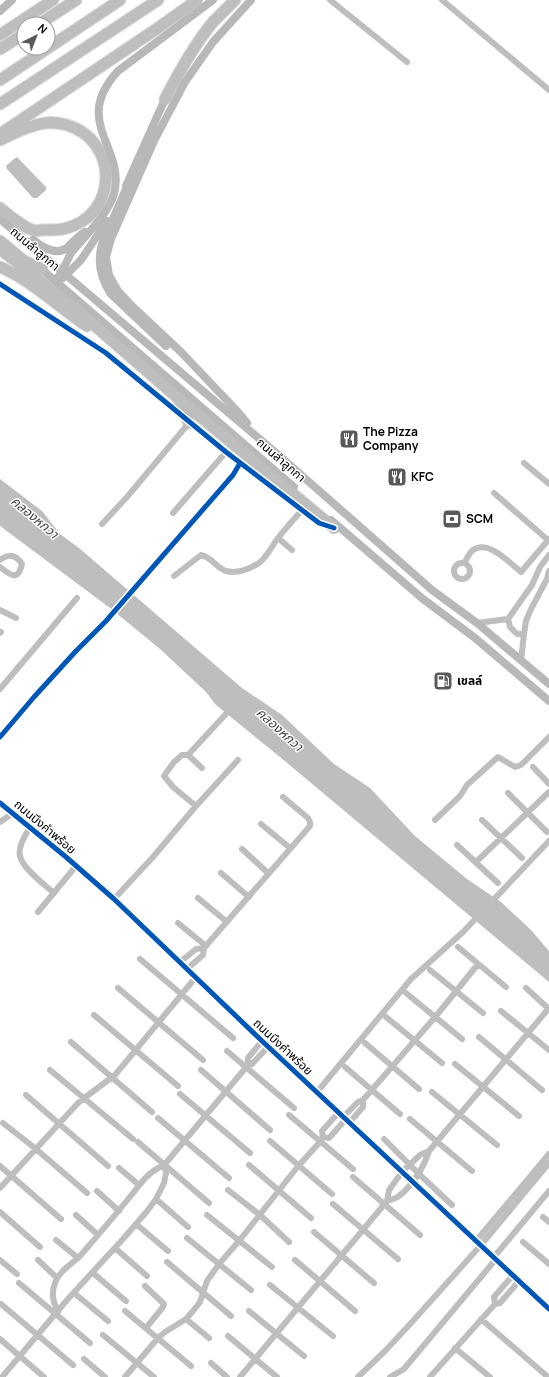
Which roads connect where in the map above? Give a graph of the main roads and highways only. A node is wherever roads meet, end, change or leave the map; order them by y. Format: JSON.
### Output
{"nodes":[{"id":1,"x":12,"y":0,"type":"edge"},
{"id":2,"x":54,"y":0,"type":"edge"},
{"id":3,"x":76,"y":0,"type":"edge"},
{"id":4,"x":120,"y":0,"type":"edge"},
{"id":5,"x":158,"y":0,"type":"edge"},
{"id":6,"x":197,"y":0,"type":"edge"},
{"id":7,"x":213,"y":0,"type":"edge"},
{"id":8,"x":228,"y":0,"type":"edge"},
{"id":9,"x":235,"y":0,"type":"edge"},
{"id":10,"x":250,"y":0,"type":"edge"},
{"id":11,"x":0,"y":11,"type":"edge"},
{"id":12,"x":51,"y":16,"type":"edge"},
{"id":13,"x":213,"y":22,"type":"junction"},
{"id":14,"x":0,"y":35,"type":"edge"},
{"id":15,"x":16,"y":39,"type":"edge"},
{"id":16,"x":56,"y":43,"type":"edge"},
{"id":17,"x":0,"y":49,"type":"edge"},
{"id":18,"x":36,"y":56,"type":"edge"},
{"id":19,"x":0,"y":80,"type":"edge"},
{"id":20,"x":185,"y":82,"type":"junction"},
{"id":21,"x":165,"y":99,"type":"junction"},
{"id":22,"x":0,"y":104,"type":"edge"},
{"id":23,"x":0,"y":134,"type":"edge"},
{"id":24,"x":0,"y":140,"type":"edge"},
{"id":25,"x":129,"y":182,"type":"junction"},
{"id":26,"x":0,"y":199,"type":"edge"},
{"id":27,"x":0,"y":208,"type":"edge"},
{"id":28,"x":0,"y":212,"type":"edge"},
{"id":29,"x":0,"y":219,"type":"edge"},
{"id":30,"x":92,"y":228,"type":"junction"},
{"id":31,"x":43,"y":229,"type":"junction"},
{"id":32,"x":0,"y":235,"type":"edge"},
{"id":33,"x":0,"y":241,"type":"edge"},
{"id":34,"x":79,"y":243,"type":"junction"},
{"id":35,"x":0,"y":249,"type":"edge"},
{"id":36,"x":88,"y":250,"type":"junction"},
{"id":37,"x":0,"y":267,"type":"edge"},
{"id":38,"x":42,"y":270,"type":"junction"},
{"id":39,"x":65,"y":273,"type":"junction"},
{"id":40,"x":57,"y":282,"type":"junction"},
{"id":41,"x":114,"y":314,"type":"junction"},
{"id":42,"x":106,"y":324,"type":"junction"},
{"id":43,"x":115,"y":344,"type":"junction"},
{"id":44,"x":178,"y":398,"type":"junction"},
{"id":45,"x":238,"y":412,"type":"junction"},
{"id":46,"x":189,"y":423,"type":"road end"},
{"id":47,"x":259,"y":438,"type":"junction"},
{"id":48,"x":334,"y":528,"type":"joint"},
{"id":49,"x":348,"y":535,"type":"junction"},
{"id":50,"x":549,"y":684,"type":"edge"},
{"id":51,"x":549,"y":701,"type":"edge"}],
"edges":[{"from":1,"to":11,"type":"main road"},
{"from":2,"to":14,"type":"highway"},
{"from":3,"to":12,"type":"highway"},
{"from":4,"to":16,"type":"highway"},
{"from":5,"to":22,"type":"highway"},
{"from":6,"to":23,"type":"highway"},
{"from":7,"to":30,"type":"main road"},
{"from":8,"to":13,"type":"highway"},
{"from":9,"to":13,"type":"highway"},
{"from":10,"to":20,"type":"main road"},
{"from":13,"to":21,"type":"highway"},
{"from":15,"to":17,"type":"highway"},
{"from":18,"to":19,"type":"highway"},
{"from":20,"to":21,"type":"main road"},
{"from":20,"to":45,"type":"main road"},
{"from":21,"to":25,"type":"main road"},
{"from":24,"to":31,"type":"highway"},
{"from":25,"to":36,"type":"main road"},
{"from":25,"to":45,"type":"main road"},
{"from":26,"to":31,"type":"highway"},
{"from":27,"to":31,"type":"highway"},
{"from":28,"to":30,"type":"main road"},
{"from":29,"to":39,"type":"main road","name":"ถนนลำลูกกา"},
{"from":30,"to":34,"type":"main road"},
{"from":32,"to":38,"type":"main road","name":"ถนนลำลูกกา"},
{"from":33,"to":38,"type":"highway"},
{"from":34,"to":36,"type":"main road"},
{"from":34,"to":39,"type":"main road"},
{"from":35,"to":43,"type":"highway"},
{"from":36,"to":39,"type":"main road"},
{"from":37,"to":43,"type":"highway"},
{"from":38,"to":40,"type":"main road","name":"ถนนลำลูกกา"},
{"from":39,"to":40,"type":"main road"},
{"from":39,"to":41,"type":"main road","name":"ถนนลำลูกกา"},
{"from":40,"to":42,"type":"main road","name":"ถนนลำลูกกา"},
{"from":41,"to":42,"type":"main road"},
{"from":41,"to":47,"type":"main road","name":"ถนนลำลูกกา"},
{"from":42,"to":49,"type":"main road","name":"ถนนลำลูกกา"},
{"from":43,"to":44,"type":"highway"},
{"from":44,"to":46,"type":"highway"},
{"from":44,"to":48,"type":"highway"},
{"from":45,"to":47,"type":"main road"},
{"from":47,"to":50,"type":"main road","name":"ถนนลำลูกกา"},
{"from":48,"to":49,"type":"main road"},
{"from":49,"to":51,"type":"main road","name":"ถนนลำลูกกา"}]}
